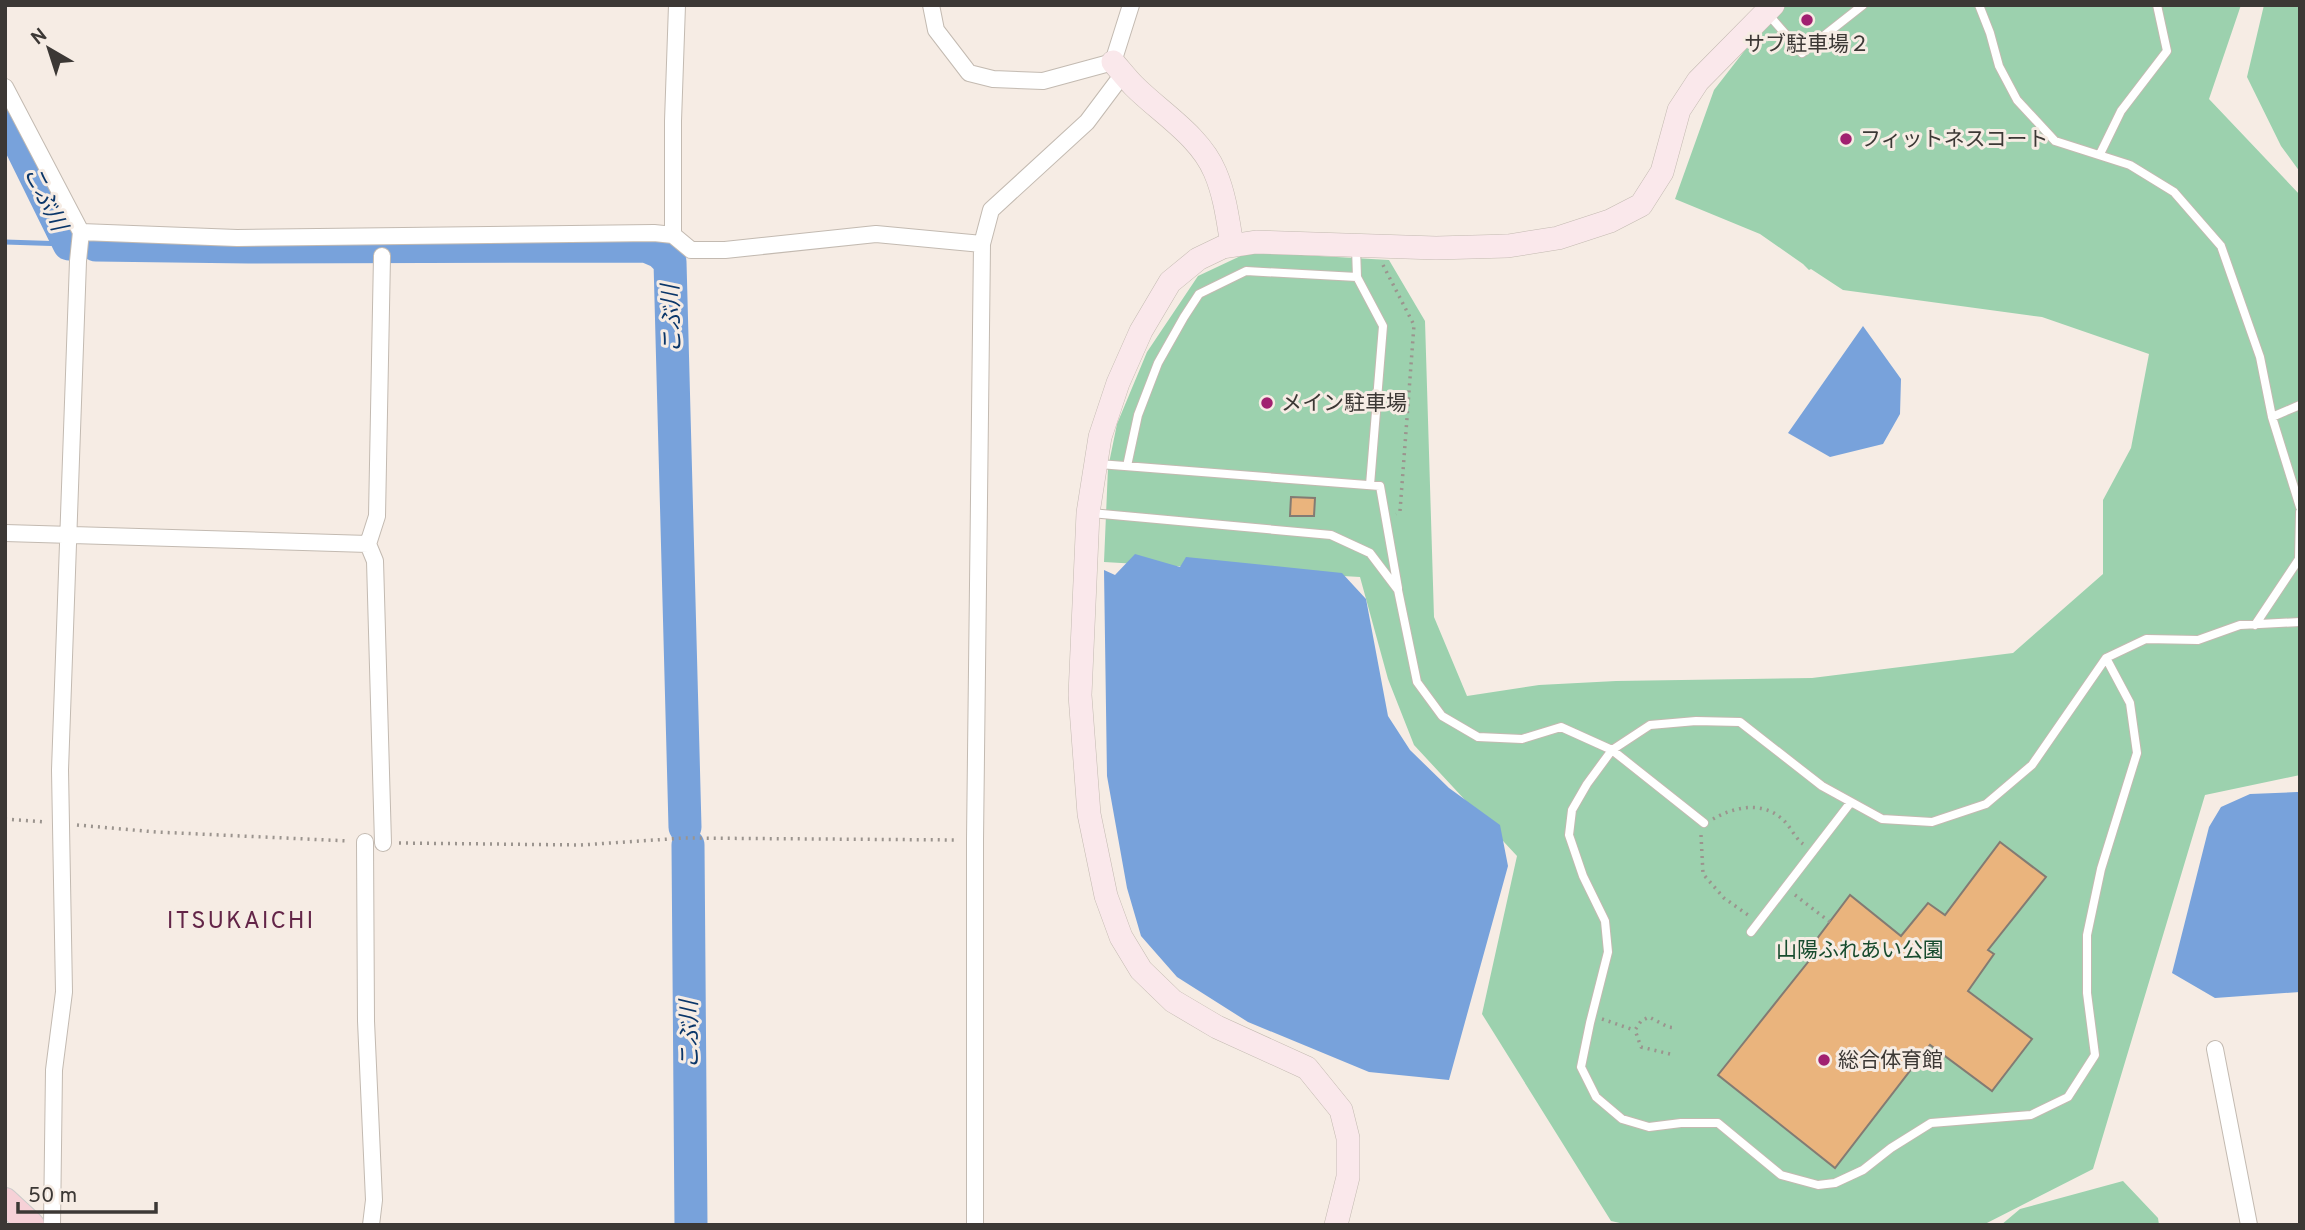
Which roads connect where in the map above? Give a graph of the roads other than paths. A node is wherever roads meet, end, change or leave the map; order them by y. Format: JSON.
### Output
{"nodes":[{"id":1,"x":677,"y":5,"type":"edge"},
{"id":2,"x":931,"y":5,"type":"edge"},
{"id":3,"x":1132,"y":5,"type":"edge"},
{"id":4,"x":1863,"y":5,"type":"edge"},
{"id":5,"x":1979,"y":5,"type":"edge"},
{"id":6,"x":2157,"y":5,"type":"edge"},
{"id":7,"x":1770,"y":8,"type":"edge"},
{"id":8,"x":1118,"y":68,"type":"junction"},
{"id":9,"x":5,"y":87,"type":"edge"},
{"id":10,"x":2100,"y":154,"type":"junction"},
{"id":11,"x":81,"y":232,"type":"junction"},
{"id":12,"x":673,"y":235,"type":"junction"},
{"id":13,"x":982,"y":244,"type":"junction"},
{"id":14,"x":1232,"y":245,"type":"junction"},
{"id":15,"x":1356,"y":245,"type":"junction"},
{"id":16,"x":382,"y":256,"type":"dead end"},
{"id":17,"x":1357,"y":277,"type":"junction"},
{"id":18,"x":2300,"y":405,"type":"edge"},
{"id":19,"x":2272,"y":417,"type":"junction"},
{"id":20,"x":1096,"y":463,"type":"junction"},
{"id":21,"x":1127,"y":466,"type":"junction"},
{"id":22,"x":1370,"y":485,"type":"junction"},
{"id":23,"x":2300,"y":507,"type":"edge"},
{"id":24,"x":2300,"y":512,"type":"edge"},
{"id":25,"x":1088,"y":513,"type":"junction"},
{"id":26,"x":5,"y":533,"type":"edge"},
{"id":27,"x":68,"y":534,"type":"junction"},
{"id":28,"x":368,"y":544,"type":"junction"},
{"id":29,"x":1398,"y":590,"type":"junction"},
{"id":30,"x":2300,"y":622,"type":"edge"},
{"id":31,"x":2255,"y":625,"type":"junction"},
{"id":32,"x":2106,"y":658,"type":"junction"},
{"id":33,"x":1612,"y":750,"type":"junction"},
{"id":34,"x":1851,"y":802,"type":"junction"},
{"id":35,"x":1704,"y":823,"type":"road end"},
{"id":36,"x":365,"y":842,"type":"road end"},
{"id":37,"x":383,"y":843,"type":"road end"},
{"id":38,"x":1751,"y":932,"type":"dead end"},
{"id":39,"x":2216,"y":1049,"type":"dead end"},
{"id":40,"x":5,"y":1201,"type":"edge"},
{"id":41,"x":31,"y":1225,"type":"edge"},
{"id":42,"x":52,"y":1225,"type":"edge"},
{"id":43,"x":371,"y":1225,"type":"edge"},
{"id":44,"x":975,"y":1225,"type":"edge"},
{"id":45,"x":1336,"y":1225,"type":"edge"},
{"id":46,"x":2249,"y":1225,"type":"edge"}],
"edges":[{"from":1,"to":12,"type":"street"},
{"from":2,"to":8,"type":"street"},
{"from":3,"to":8,"type":"street"},
{"from":4,"to":7,"type":"lane"},
{"from":5,"to":10,"type":"lane"},
{"from":6,"to":10,"type":"lane"},
{"from":7,"to":15,"type":"street"},
{"from":8,"to":13,"type":"street"},
{"from":8,"to":14,"type":"street"},
{"from":9,"to":11,"type":"street"},
{"from":10,"to":19,"type":"lane"},
{"from":11,"to":12,"type":"street"},
{"from":11,"to":27,"type":"street"},
{"from":12,"to":13,"type":"street"},
{"from":13,"to":44,"type":"street"},
{"from":14,"to":15,"type":"street"},
{"from":14,"to":20,"type":"street"},
{"from":15,"to":17,"type":"lane"},
{"from":16,"to":28,"type":"street"},
{"from":17,"to":21,"type":"lane"},
{"from":17,"to":22,"type":"lane"},
{"from":18,"to":19,"type":"lane"},
{"from":19,"to":23,"type":"lane"},
{"from":20,"to":21,"type":"lane"},
{"from":20,"to":25,"type":"street"},
{"from":21,"to":22,"type":"lane"},
{"from":22,"to":29,"type":"lane"},
{"from":24,"to":31,"type":"lane"},
{"from":25,"to":29,"type":"lane"},
{"from":25,"to":45,"type":"street"},
{"from":26,"to":27,"type":"street"},
{"from":27,"to":28,"type":"street"},
{"from":27,"to":42,"type":"street"},
{"from":28,"to":37,"type":"street"},
{"from":29,"to":33,"type":"lane"},
{"from":30,"to":31,"type":"lane"},
{"from":31,"to":32,"type":"lane"},
{"from":32,"to":33,"type":"lane"},
{"from":32,"to":34,"type":"lane"},
{"from":33,"to":34,"type":"lane"},
{"from":33,"to":35,"type":"lane"},
{"from":34,"to":38,"type":"lane"},
{"from":36,"to":43,"type":"street"},
{"from":39,"to":46,"type":"street"},
{"from":40,"to":41,"type":"main road"}]}
